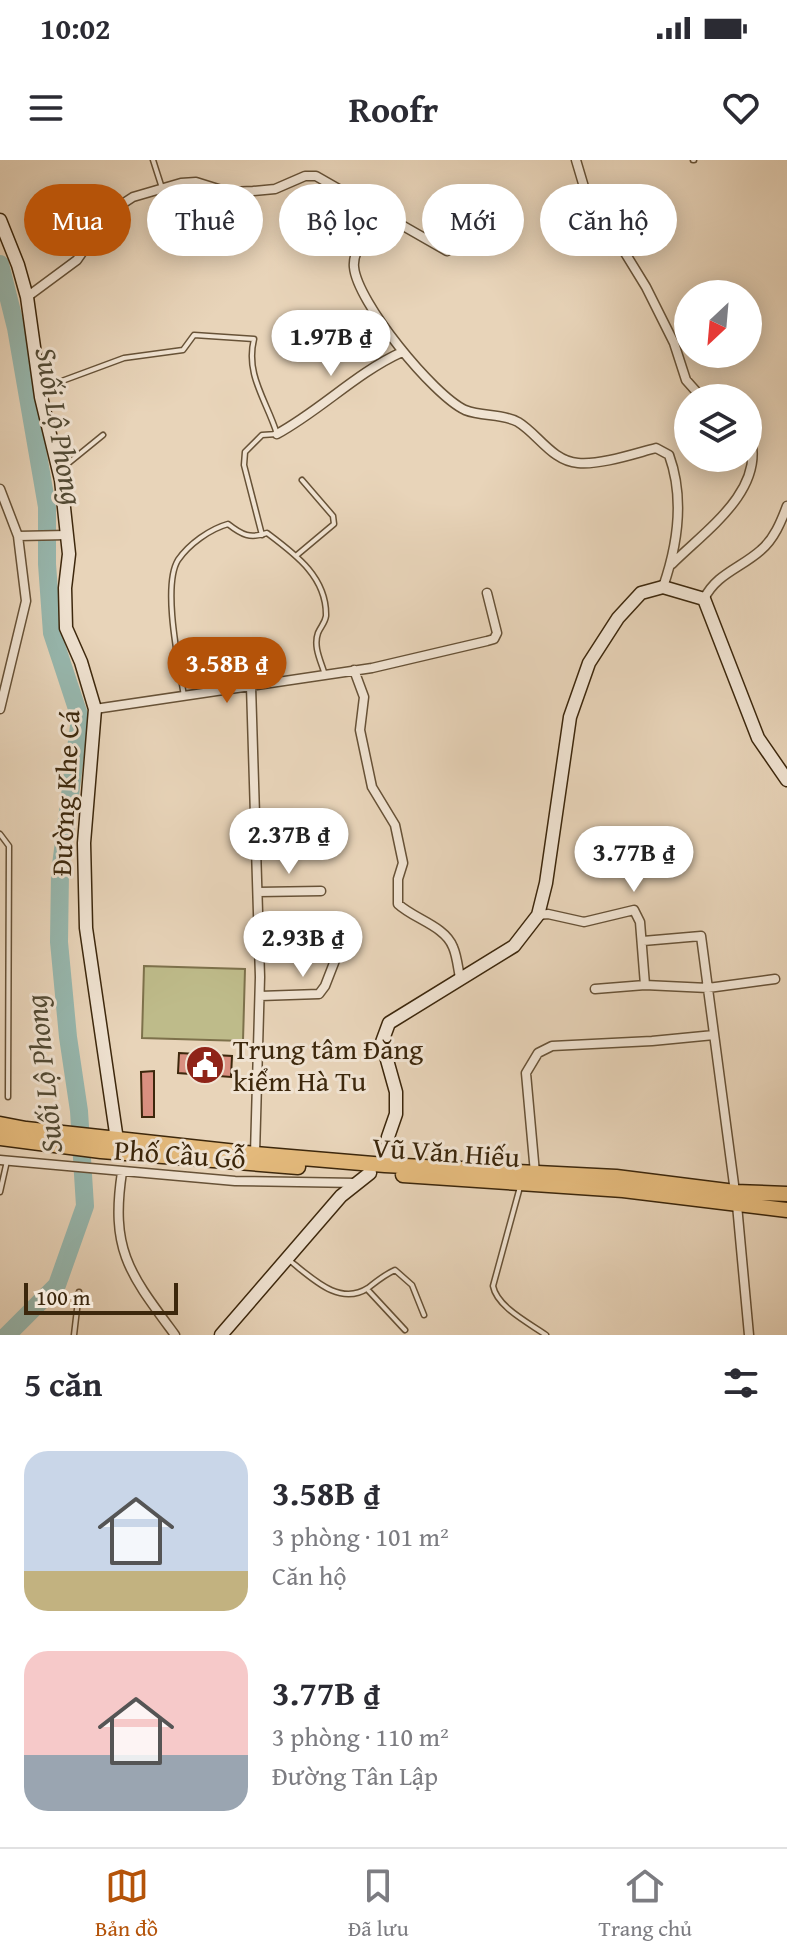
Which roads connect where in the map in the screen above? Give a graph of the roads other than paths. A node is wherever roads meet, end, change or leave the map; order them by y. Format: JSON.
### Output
{"nodes":[{"id":1,"x":576,"y":160,"type":"edge"},
{"id":2,"x":154,"y":161,"type":"edge"},
{"id":3,"x":161,"y":184,"type":"edge"},
{"id":4,"x":287,"y":184,"type":"edge"},
{"id":5,"x":330,"y":184,"type":"edge"},
{"id":6,"x":147,"y":193,"type":"edge"},
{"id":7,"x":0,"y":220,"type":"edge"},
{"id":8,"x":355,"y":256,"type":"edge"},
{"id":9,"x":27,"y":297,"type":"junction"},
{"id":10,"x":402,"y":352,"type":"junction"},
{"id":11,"x":690,"y":384,"type":"edge"},
{"id":12,"x":40,"y":389,"type":"junction"},
{"id":13,"x":277,"y":434,"type":"junction"},
{"id":14,"x":103,"y":435,"type":"dead end"},
{"id":15,"x":59,"y":471,"type":"junction"},
{"id":16,"x":750,"y":472,"type":"edge"},
{"id":17,"x":302,"y":480,"type":"dead end"},
{"id":18,"x":0,"y":489,"type":"edge"},
{"id":19,"x":787,"y":506,"type":"edge"},
{"id":20,"x":61,"y":535,"type":"junction"},
{"id":21,"x":262,"y":535,"type":"junction"},
{"id":22,"x":18,"y":536,"type":"junction"},
{"id":23,"x":297,"y":555,"type":"junction"},
{"id":24,"x":671,"y":564,"type":"junction"},
{"id":25,"x":663,"y":587,"type":"junction"},
{"id":26,"x":487,"y":593,"type":"dead end"},
{"id":27,"x":704,"y":599,"type":"junction"},
{"id":28,"x":354,"y":670,"type":"junction"},
{"id":29,"x":325,"y":675,"type":"junction"},
{"id":30,"x":251,"y":686,"type":"junction"},
{"id":31,"x":184,"y":696,"type":"junction"},
{"id":32,"x":0,"y":709,"type":"edge"},
{"id":33,"x":95,"y":709,"type":"junction"},
{"id":34,"x":787,"y":780,"type":"edge"},
{"id":35,"x":0,"y":834,"type":"edge"},
{"id":36,"x":321,"y":891,"type":"dead end"},
{"id":37,"x":258,"y":892,"type":"junction"},
{"id":38,"x":538,"y":915,"type":"junction"},
{"id":39,"x":259,"y":941,"type":"junction"},
{"id":40,"x":643,"y":941,"type":"junction"},
{"id":41,"x":460,"y":978,"type":"junction"},
{"id":42,"x":775,"y":979,"type":"dead end"},
{"id":43,"x":645,"y":985,"type":"junction"},
{"id":44,"x":708,"y":988,"type":"junction"},
{"id":45,"x":595,"y":989,"type":"dead end"},
{"id":46,"x":260,"y":996,"type":"junction"},
{"id":47,"x":714,"y":1035,"type":"junction"},
{"id":48,"x":8,"y":1097,"type":"dead end"},
{"id":49,"x":0,"y":1124,"type":"edge"},
{"id":50,"x":25,"y":1136,"type":"junction"},
{"id":51,"x":0,"y":1138,"type":"edge"},
{"id":52,"x":108,"y":1143,"type":"junction"},
{"id":53,"x":255,"y":1154,"type":"junction"},
{"id":54,"x":4,"y":1161,"type":"edge"},
{"id":55,"x":385,"y":1165,"type":"junction"},
{"id":56,"x":122,"y":1172,"type":"junction"},
{"id":57,"x":370,"y":1173,"type":"junction"},
{"id":58,"x":535,"y":1173,"type":"junction"},
{"id":59,"x":357,"y":1183,"type":"junction"},
{"id":60,"x":521,"y":1183,"type":"junction"},
{"id":61,"x":0,"y":1192,"type":"edge"},
{"id":62,"x":787,"y":1194,"type":"edge"},
{"id":63,"x":736,"y":1199,"type":"junction"},
{"id":64,"x":787,"y":1210,"type":"edge"},
{"id":65,"x":288,"y":1259,"type":"junction"},
{"id":66,"x":367,"y":1289,"type":"junction"},
{"id":67,"x":79,"y":1292,"type":"dead end"},
{"id":68,"x":424,"y":1315,"type":"dead end"},
{"id":69,"x":405,"y":1330,"type":"dead end"},
{"id":70,"x":74,"y":1335,"type":"edge"},
{"id":71,"x":175,"y":1335,"type":"edge"},
{"id":72,"x":221,"y":1335,"type":"edge"},
{"id":73,"x":546,"y":1335,"type":"edge"},
{"id":74,"x":749,"y":1335,"type":"edge"}],
"edges":[{"from":1,"to":11,"type":"street"},
{"from":2,"to":3,"type":"lane"},
{"from":4,"to":5,"type":"street"},
{"from":6,"to":9,"type":"street"},
{"from":7,"to":9,"type":"street","name":"Đường Khe Cá"},
{"from":8,"to":10,"type":"street"},
{"from":9,"to":12,"type":"street","name":"Đường Khe Cá"},
{"from":10,"to":13,"type":"street"},
{"from":10,"to":24,"type":"street"},
{"from":12,"to":13,"type":"lane"},
{"from":12,"to":15,"type":"street","name":"Đường Khe Cá"},
{"from":13,"to":21,"type":"lane"},
{"from":14,"to":15,"type":"lane"},
{"from":15,"to":20,"type":"street","name":"Đường Khe Cá"},
{"from":16,"to":24,"type":"street"},
{"from":17,"to":23,"type":"lane"},
{"from":18,"to":22,"type":"street"},
{"from":19,"to":27,"type":"street"},
{"from":20,"to":22,"type":"street"},
{"from":20,"to":33,"type":"street","name":"Đường Khe Cá"},
{"from":21,"to":23,"type":"lane"},
{"from":21,"to":31,"type":"lane"},
{"from":22,"to":32,"type":"street"},
{"from":23,"to":29,"type":"lane"},
{"from":24,"to":25,"type":"street"},
{"from":25,"to":27,"type":"street"},
{"from":25,"to":38,"type":"street"},
{"from":26,"to":28,"type":"street"},
{"from":27,"to":34,"type":"street"},
{"from":28,"to":29,"type":"street"},
{"from":28,"to":41,"type":"street"},
{"from":29,"to":30,"type":"street"},
{"from":30,"to":31,"type":"street"},
{"from":30,"to":37,"type":"street"},
{"from":31,"to":33,"type":"street"},
{"from":33,"to":52,"type":"street","name":"Đường Khe Cá"},
{"from":35,"to":48,"type":"lane"},
{"from":36,"to":37,"type":"street"},
{"from":37,"to":39,"type":"street"},
{"from":38,"to":40,"type":"street"},
{"from":38,"to":41,"type":"street"},
{"from":39,"to":46,"type":"street"},
{"from":39,"to":46,"type":"street"},
{"from":40,"to":43,"type":"street"},
{"from":40,"to":44,"type":"street"},
{"from":41,"to":55,"type":"street"},
{"from":42,"to":44,"type":"street"},
{"from":43,"to":44,"type":"street"},
{"from":43,"to":45,"type":"street"},
{"from":44,"to":47,"type":"street"},
{"from":46,"to":53,"type":"street"},
{"from":47,"to":58,"type":"street"},
{"from":47,"to":63,"type":"street"},
{"from":49,"to":50,"type":"main road"},
{"from":50,"to":51,"type":"main road"},
{"from":50,"to":52,"type":"main road"},
{"from":52,"to":53,"type":"main road","name":"Vũ Văn Hiếu"},
{"from":52,"to":57,"type":"main road","name":"Vũ Văn Hiếu"},
{"from":53,"to":55,"type":"main road","name":"Vũ Văn Hiếu"},
{"from":54,"to":56,"type":"street","name":"Phố Cầu Gỗ"},
{"from":54,"to":61,"type":"lane"},
{"from":55,"to":58,"type":"main road","name":"Vũ Văn Hiếu"},
{"from":56,"to":59,"type":"street","name":"Phố Cầu Gỗ"},
{"from":56,"to":71,"type":"street"},
{"from":57,"to":59,"type":"street"},
{"from":57,"to":60,"type":"main road","name":"Vũ Văn Hiếu"},
{"from":58,"to":63,"type":"main road","name":"Vũ Văn Hiếu"},
{"from":59,"to":65,"type":"street"},
{"from":60,"to":63,"type":"main road","name":"Vũ Văn Hiếu"},
{"from":60,"to":73,"type":"lane"},
{"from":62,"to":63,"type":"main road","name":"Vũ Văn Hiếu"},
{"from":63,"to":64,"type":"main road","name":"Vũ Văn Hiếu"},
{"from":63,"to":74,"type":"street"},
{"from":65,"to":66,"type":"lane"},
{"from":65,"to":72,"type":"street"},
{"from":66,"to":68,"type":"lane"},
{"from":66,"to":69,"type":"lane"},
{"from":67,"to":70,"type":"lane"}]}
